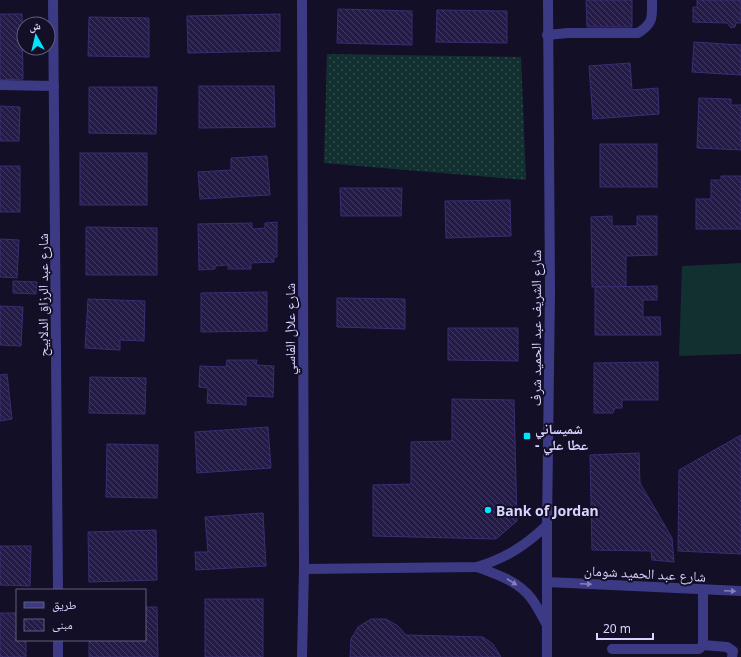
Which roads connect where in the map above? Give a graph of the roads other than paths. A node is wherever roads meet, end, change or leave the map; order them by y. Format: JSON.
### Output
{"nodes":[{"id":1,"x":53,"y":0,"type":"edge"},
{"id":2,"x":302,"y":0,"type":"edge"},
{"id":3,"x":548,"y":0,"type":"edge"},
{"id":4,"x":652,"y":0,"type":"edge"},
{"id":5,"x":547,"y":35,"type":"junction"},
{"id":6,"x":0,"y":85,"type":"edge"},
{"id":7,"x":54,"y":86,"type":"junction"},
{"id":8,"x":546,"y":525,"type":"junction"},
{"id":9,"x":477,"y":567,"type":"junction"},
{"id":10,"x":304,"y":569,"type":"junction"},
{"id":11,"x":547,"y":582,"type":"junction"},
{"id":12,"x":58,"y":589,"type":"edge"},
{"id":13,"x":704,"y":590,"type":"junction"},
{"id":14,"x":741,"y":591,"type":"edge"},
{"id":15,"x":547,"y":625,"type":"junction"},
{"id":16,"x":58,"y":641,"type":"edge"},
{"id":17,"x":703,"y":645,"type":"junction"},
{"id":18,"x":612,"y":649,"type":"dead end"},
{"id":19,"x":58,"y":657,"type":"edge"},
{"id":20,"x":302,"y":657,"type":"edge"},
{"id":21,"x":547,"y":657,"type":"edge"},
{"id":22,"x":732,"y":657,"type":"edge"}],
"edges":[{"from":1,"to":7,"type":"street","name":"شارع عبد الرزاق الدلابيح"},
{"from":2,"to":10,"type":"street","name":"شارع علال الفاسي"},
{"from":3,"to":5,"type":"street","name":"شارع الشريف عبد الحميد شرف"},
{"from":4,"to":5,"type":"street"},
{"from":5,"to":8,"type":"street","name":"شارع الشريف عبد الحميد شرف"},
{"from":6,"to":7,"type":"street"},
{"from":7,"to":12,"type":"street","name":"شارع عبد الرزاق الدلابيح"},
{"from":8,"to":9,"type":"street"},
{"from":8,"to":11,"type":"street","name":"شارع الشريف عبد الحميد شرف"},
{"from":9,"to":10,"type":"street"},
{"from":9,"to":15,"type":"street","one_way":true},
{"from":10,"to":20,"type":"street","name":"شارع علال الفاسي"},
{"from":11,"to":13,"type":"street","name":"شارع عبد الحميد شومان","one_way":true},
{"from":11,"to":15,"type":"street","name":"شارع الشريف عبد الحميد شرف"},
{"from":13,"to":14,"type":"street","name":"شارع عبد الحميد شومان","one_way":true},
{"from":13,"to":17,"type":"street"},
{"from":15,"to":21,"type":"street","name":"شارع الشريف عبد الحميد شرف"},
{"from":16,"to":19,"type":"street"},
{"from":17,"to":18,"type":"street"},
{"from":17,"to":22,"type":"street"}]}
